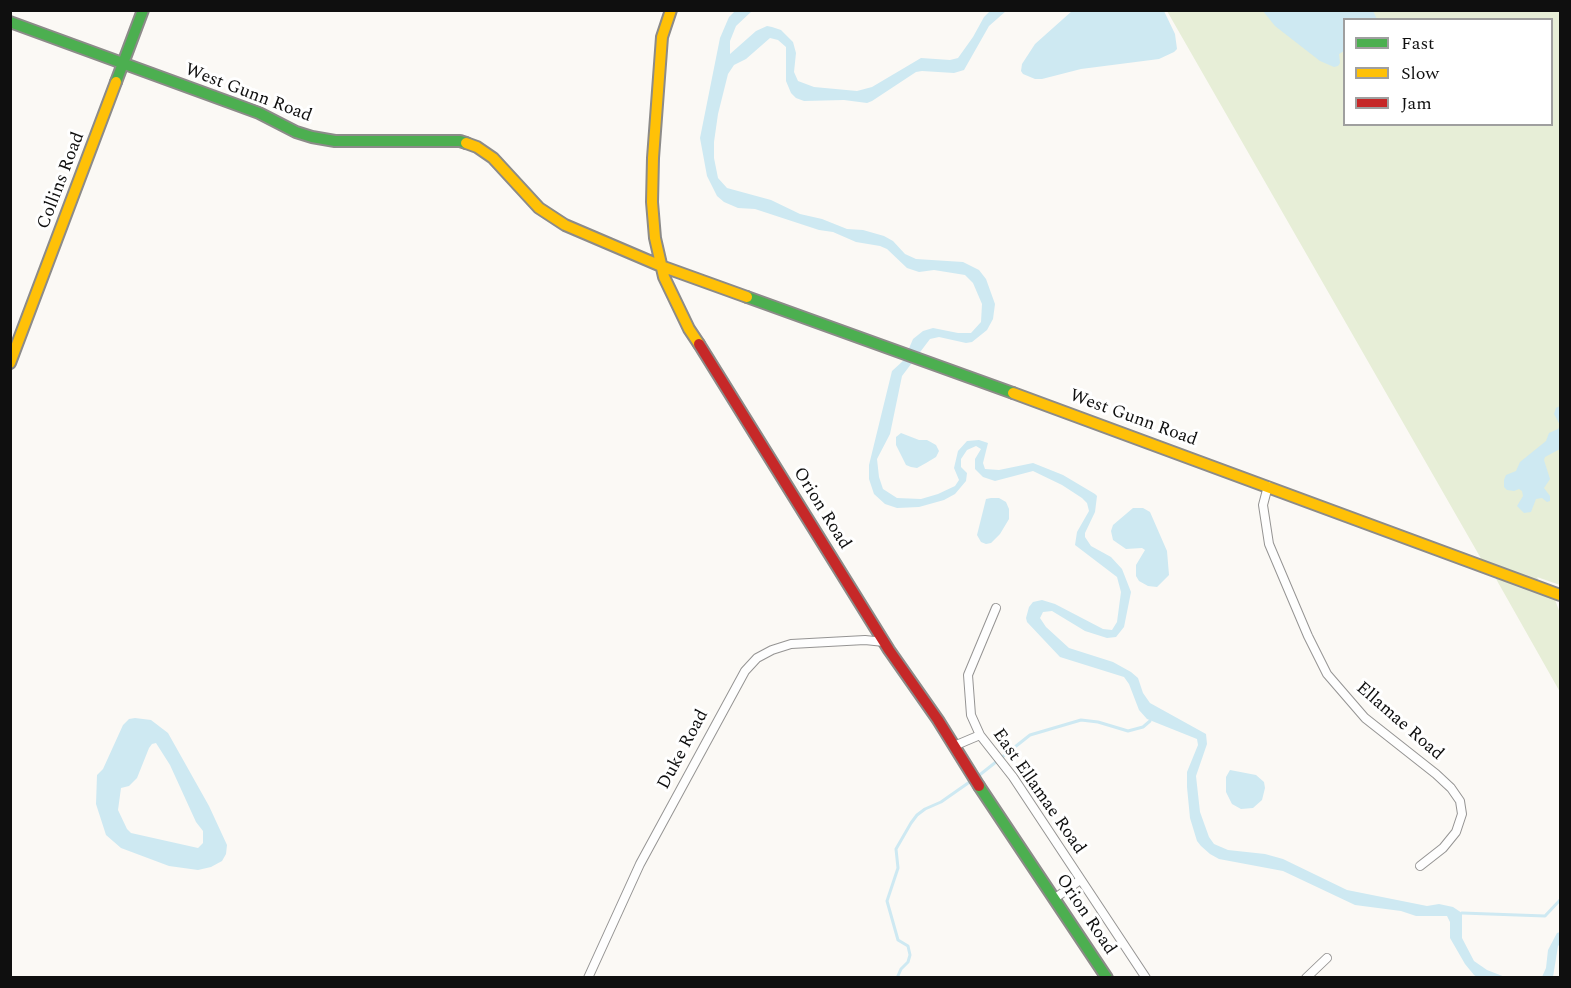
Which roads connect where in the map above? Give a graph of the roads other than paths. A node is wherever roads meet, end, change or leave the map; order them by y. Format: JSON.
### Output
{"nodes":[{"id":1,"x":143,"y":10,"type":"edge"},
{"id":2,"x":671,"y":10,"type":"edge"},
{"id":3,"x":10,"y":22,"type":"edge"},
{"id":4,"x":123,"y":64,"type":"junction"},
{"id":5,"x":661,"y":266,"type":"junction"},
{"id":6,"x":10,"y":363,"type":"edge"},
{"id":7,"x":1268,"y":486,"type":"junction"},
{"id":8,"x":1560,"y":595,"type":"edge"},
{"id":9,"x":996,"y":609,"type":"dead end"},
{"id":10,"x":884,"y":642,"type":"junction"},
{"id":11,"x":980,"y":735,"type":"junction"},
{"id":12,"x":954,"y":747,"type":"junction"},
{"id":13,"x":1420,"y":866,"type":"dead end"},
{"id":14,"x":1080,"y":880,"type":"junction"},
{"id":15,"x":1054,"y":899,"type":"junction"},
{"id":16,"x":1327,"y":958,"type":"dead end"},
{"id":17,"x":588,"y":978,"type":"edge"},
{"id":18,"x":1107,"y":978,"type":"edge"},
{"id":19,"x":1146,"y":978,"type":"edge"},
{"id":20,"x":1306,"y":978,"type":"edge"}],
"edges":[{"from":1,"to":4,"type":"street","name":"Collins Road"},
{"from":2,"to":5,"type":"street","name":"Orion Road"},
{"from":3,"to":4,"type":"street","name":"West Gunn Road"},
{"from":4,"to":5,"type":"street","name":"West Gunn Road"},
{"from":4,"to":6,"type":"street","name":"Collins Road"},
{"from":5,"to":7,"type":"street","name":"West Gunn Road"},
{"from":5,"to":10,"type":"street","name":"Orion Road"},
{"from":7,"to":8,"type":"street","name":"West Gunn Road"},
{"from":7,"to":13,"type":"street","name":"Ellamae Road"},
{"from":9,"to":11,"type":"street","name":"East Ellamae Road"},
{"from":10,"to":12,"type":"street","name":"Orion Road"},
{"from":10,"to":17,"type":"street","name":"Duke Road"},
{"from":11,"to":12,"type":"street"},
{"from":11,"to":14,"type":"street","name":"East Ellamae Road"},
{"from":12,"to":15,"type":"street","name":"Orion Road"},
{"from":14,"to":15,"type":"street"},
{"from":14,"to":19,"type":"street","name":"East Ellamae Road"},
{"from":15,"to":18,"type":"street","name":"Orion Road"},
{"from":16,"to":20,"type":"street"}]}
